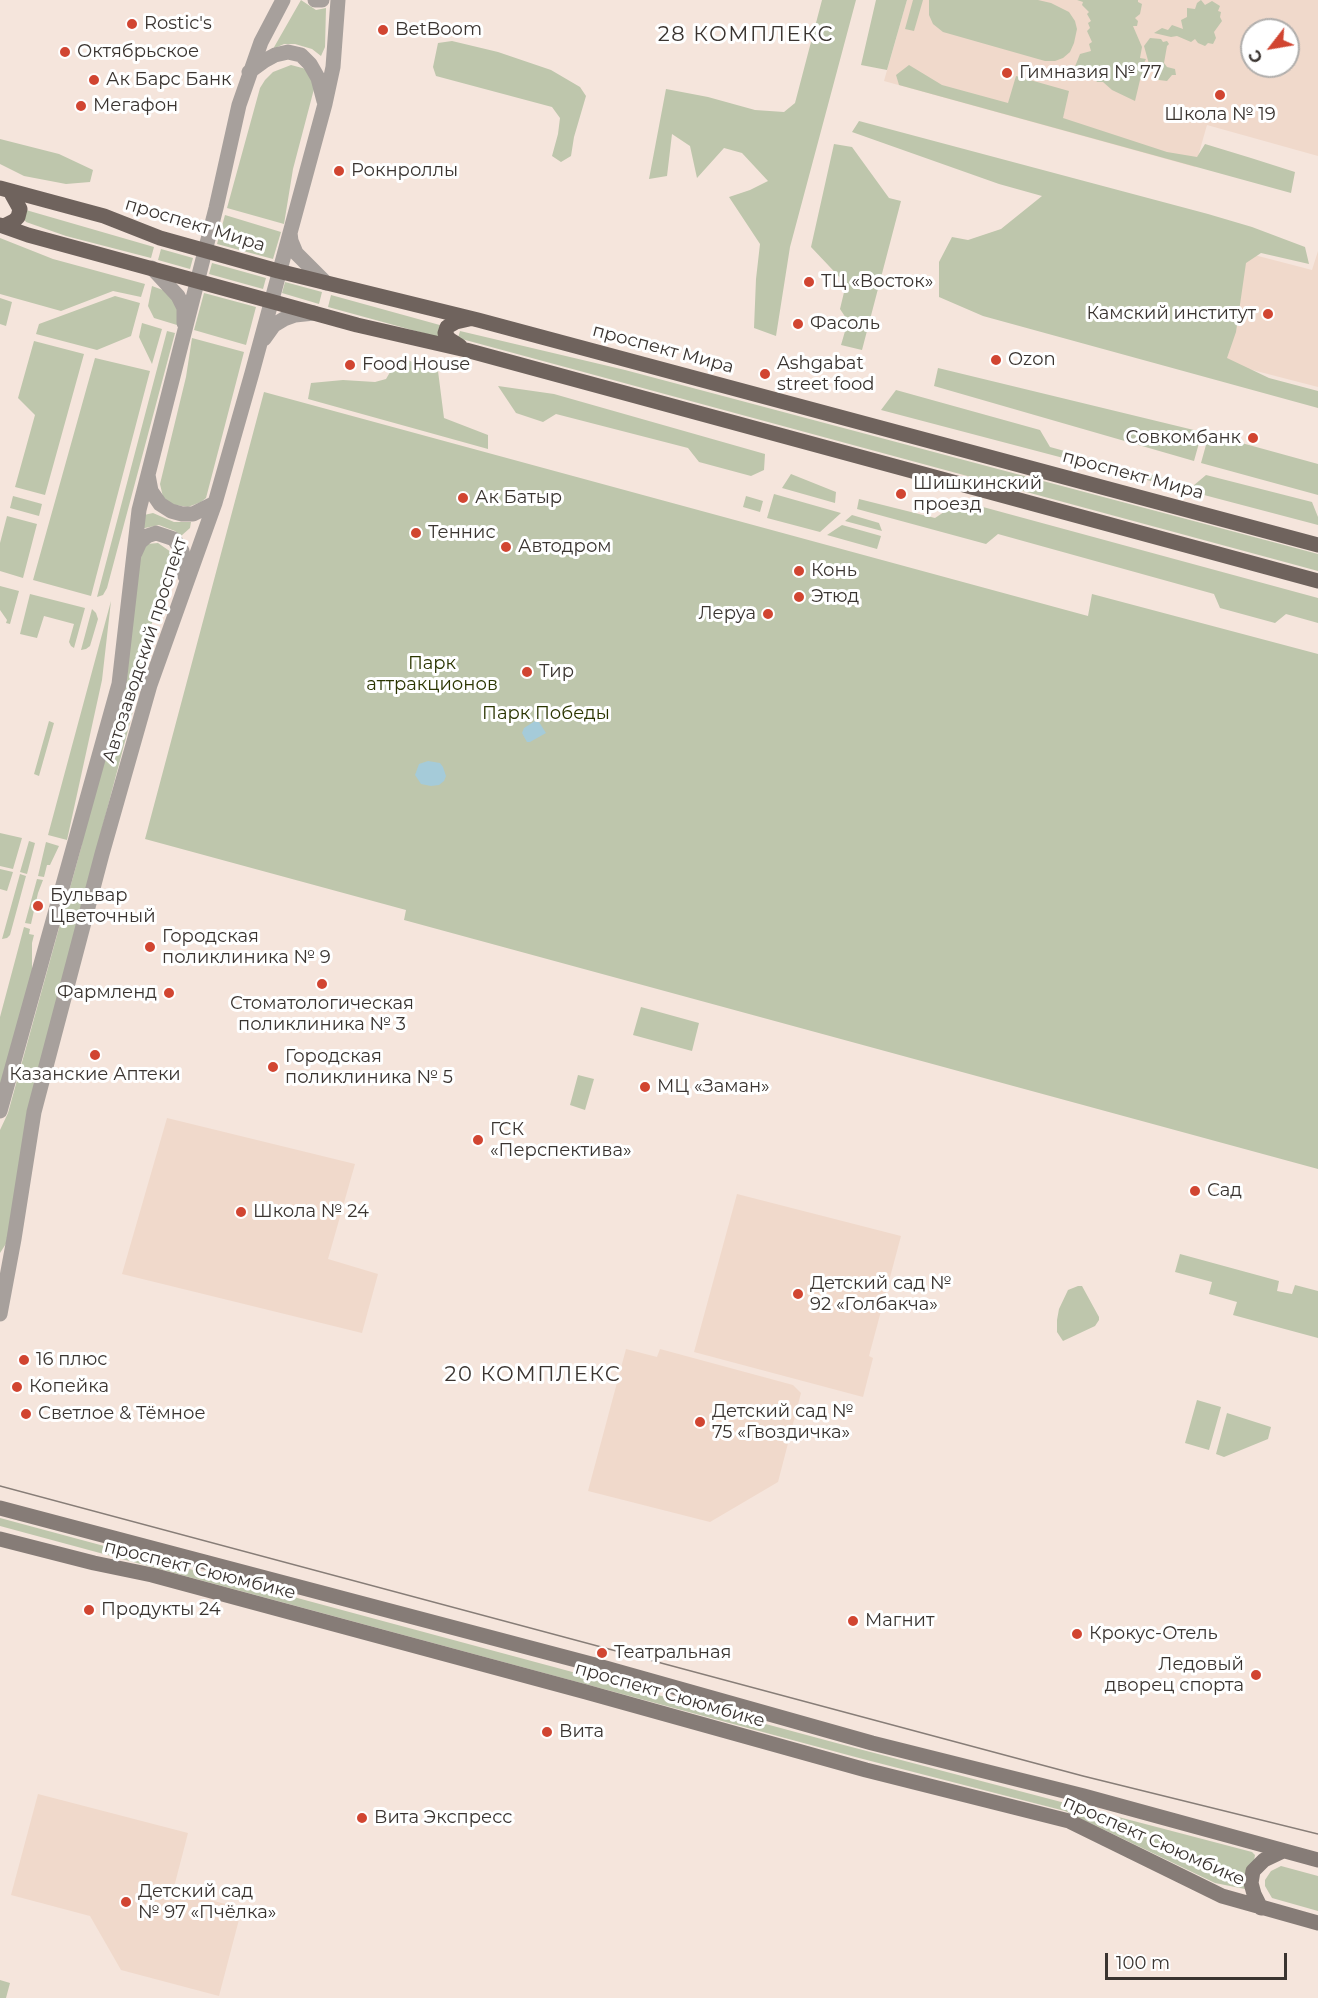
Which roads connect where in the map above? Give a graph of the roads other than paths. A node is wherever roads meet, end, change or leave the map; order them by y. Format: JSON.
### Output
{"nodes":[{"id":1,"x":283,"y":0,"type":"edge"},
{"id":2,"x":315,"y":0,"type":"edge"},
{"id":3,"x":322,"y":0,"type":"edge"},
{"id":4,"x":338,"y":0,"type":"edge"},
{"id":5,"x":249,"y":72,"type":"junction"},
{"id":6,"x":325,"y":104,"type":"junction"},
{"id":7,"x":5,"y":189,"type":"edge"},
{"id":8,"x":2,"y":225,"type":"edge"},
{"id":9,"x":290,"y":230,"type":"junction"},
{"id":10,"x":205,"y":250,"type":"junction"},
{"id":11,"x":152,"y":268,"type":"junction"},
{"id":12,"x":278,"y":271,"type":"junction"},
{"id":13,"x":198,"y":281,"type":"junction"},
{"id":14,"x":326,"y":283,"type":"junction"},
{"id":15,"x":270,"y":301,"type":"junction"},
{"id":16,"x":317,"y":313,"type":"junction"},
{"id":17,"x":472,"y":319,"type":"junction"},
{"id":18,"x":184,"y":332,"type":"junction"},
{"id":19,"x":466,"y":350,"type":"junction"},
{"id":20,"x":257,"y":352,"type":"junction"},
{"id":21,"x":148,"y":472,"type":"junction"},
{"id":22,"x":215,"y":503,"type":"junction"},
{"id":23,"x":1318,"y":545,"type":"edge"},
{"id":24,"x":133,"y":559,"type":"junction"},
{"id":25,"x":1318,"y":581,"type":"edge"},
{"id":26,"x":185,"y":585,"type":"junction"},
{"id":27,"x":0,"y":1111,"type":"edge"},
{"id":28,"x":14,"y":1239,"type":"junction"},
{"id":29,"x":0,"y":1259,"type":"edge"},
{"id":30,"x":0,"y":1314,"type":"edge"},
{"id":31,"x":0,"y":1508,"type":"edge"},
{"id":32,"x":0,"y":1539,"type":"edge"},
{"id":33,"x":1283,"y":1851,"type":"junction"},
{"id":34,"x":1318,"y":1860,"type":"edge"},
{"id":35,"x":1261,"y":1908,"type":"junction"},
{"id":36,"x":1318,"y":1923,"type":"edge"}],
"edges":[{"from":1,"to":5,"type":"street","name":"Автозаводский проспект"},
{"from":2,"to":3,"type":"street"},
{"from":4,"to":6,"type":"street","name":"Автозаводский проспект"},
{"from":5,"to":6,"type":"street"},
{"from":5,"to":10,"type":"street","name":"Автозаводский проспект"},
{"from":6,"to":9,"type":"street","name":"Автозаводский проспект"},
{"from":7,"to":8,"type":"main road"},
{"from":7,"to":10,"type":"main road","name":"проспект Мира"},
{"from":8,"to":11,"type":"main road"},
{"from":9,"to":12,"type":"street","name":"Автозаводский проспект"},
{"from":9,"to":14,"type":"street"},
{"from":10,"to":12,"type":"main road","name":"проспект Мира"},
{"from":10,"to":13,"type":"street","name":"Автозаводский проспект"},
{"from":11,"to":13,"type":"main road"},
{"from":11,"to":18,"type":"street"},
{"from":12,"to":14,"type":"main road","name":"проспект Мира"},
{"from":12,"to":15,"type":"street","name":"Автозаводский проспект"},
{"from":13,"to":15,"type":"main road"},
{"from":13,"to":18,"type":"street","name":"Автозаводский проспект"},
{"from":14,"to":17,"type":"main road","name":"проспект Мира"},
{"from":15,"to":16,"type":"main road"},
{"from":15,"to":20,"type":"street","name":"Автозаводский проспект"},
{"from":16,"to":19,"type":"main road"},
{"from":16,"to":20,"type":"street"},
{"from":17,"to":19,"type":"main road"},
{"from":17,"to":23,"type":"main road","name":"проспект Мира"},
{"from":18,"to":21,"type":"street","name":"Автозаводский проспект"},
{"from":19,"to":25,"type":"main road"},
{"from":20,"to":22,"type":"street","name":"Автозаводский проспект"},
{"from":21,"to":22,"type":"street"},
{"from":21,"to":24,"type":"street","name":"Автозаводский проспект"},
{"from":22,"to":26,"type":"street","name":"Автозаводский проспект"},
{"from":24,"to":26,"type":"street"},
{"from":24,"to":27,"type":"street","name":"Автозаводский проспект"},
{"from":26,"to":28,"type":"street","name":"Автозаводский проспект"},
{"from":28,"to":29,"type":"street"},
{"from":28,"to":30,"type":"street","name":"Автозаводский проспект"},
{"from":31,"to":33,"type":"main road","name":"проспект Сююмбике"},
{"from":32,"to":35,"type":"main road","name":"проспект Сююмбике"},
{"from":33,"to":34,"type":"main road","name":"проспект Сююмбике"},
{"from":33,"to":35,"type":"main road"},
{"from":35,"to":36,"type":"main road","name":"проспект Сююмбике"}]}
